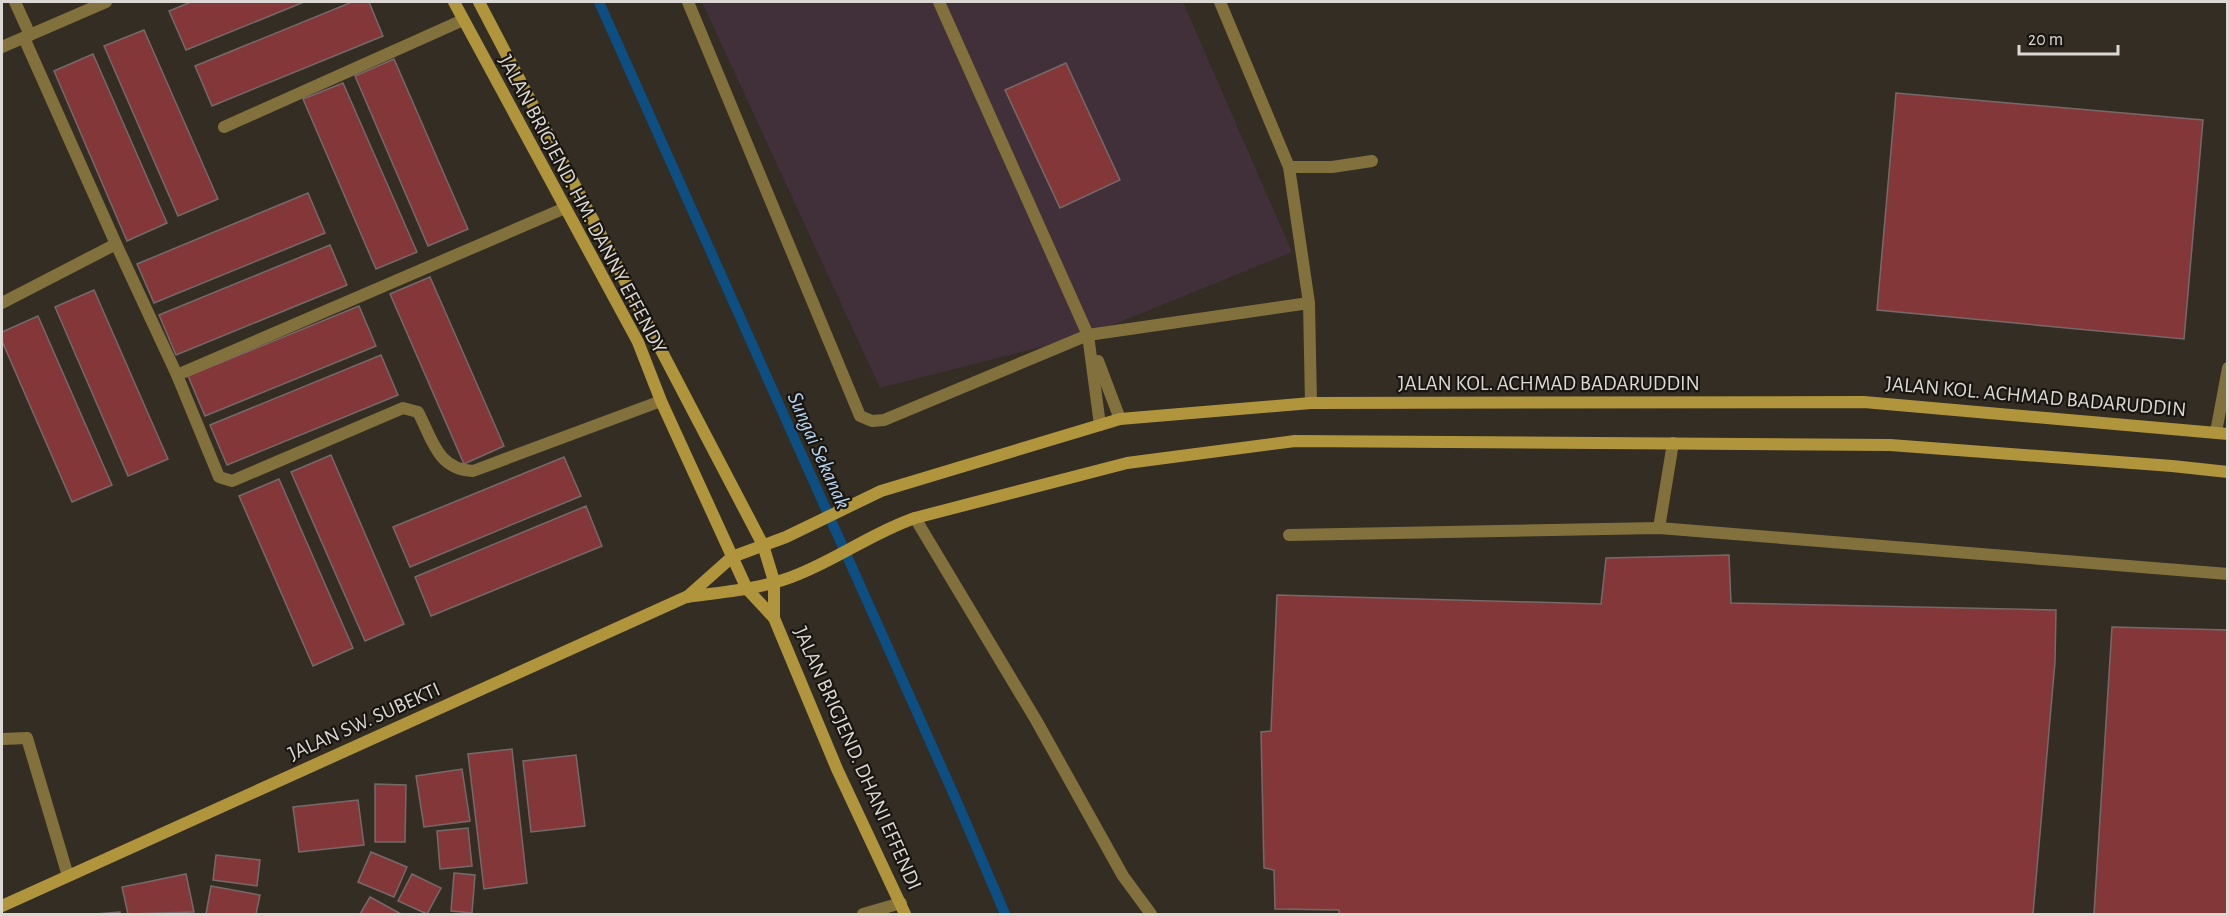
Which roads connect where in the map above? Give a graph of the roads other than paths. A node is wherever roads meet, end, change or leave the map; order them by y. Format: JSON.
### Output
{"nodes":[{"id":1,"x":15,"y":2,"type":"edge"},
{"id":2,"x":106,"y":2,"type":"edge"},
{"id":3,"x":454,"y":2,"type":"edge"},
{"id":4,"x":479,"y":2,"type":"edge"},
{"id":5,"x":688,"y":2,"type":"edge"},
{"id":6,"x":939,"y":2,"type":"edge"},
{"id":7,"x":1220,"y":2,"type":"edge"},
{"id":8,"x":463,"y":20,"type":"junction"},
{"id":9,"x":27,"y":36,"type":"junction"},
{"id":10,"x":2,"y":47,"type":"edge"},
{"id":11,"x":224,"y":127,"type":"dead end"},
{"id":12,"x":1372,"y":161,"type":"dead end"},
{"id":13,"x":1289,"y":167,"type":"junction"},
{"id":14,"x":565,"y":208,"type":"junction"},
{"id":15,"x":116,"y":244,"type":"junction"},
{"id":16,"x":2,"y":303,"type":"edge"},
{"id":17,"x":1309,"y":303,"type":"junction"},
{"id":18,"x":1088,"y":334,"type":"junction"},
{"id":19,"x":2228,"y":369,"type":"edge"},
{"id":20,"x":177,"y":375,"type":"junction"},
{"id":21,"x":661,"y":401,"type":"junction"},
{"id":22,"x":1311,"y":403,"type":"junction"},
{"id":23,"x":1120,"y":419,"type":"junction"},
{"id":24,"x":1100,"y":425,"type":"junction"},
{"id":25,"x":2222,"y":433,"type":"edge"},
{"id":26,"x":1673,"y":443,"type":"junction"},
{"id":27,"x":2228,"y":472,"type":"edge"},
{"id":28,"x":915,"y":518,"type":"junction"},
{"id":29,"x":1659,"y":528,"type":"junction"},
{"id":30,"x":1289,"y":535,"type":"dead end"},
{"id":31,"x":763,"y":545,"type":"junction"},
{"id":32,"x":732,"y":557,"type":"junction"},
{"id":33,"x":2228,"y":574,"type":"edge"},
{"id":34,"x":774,"y":581,"type":"junction"},
{"id":35,"x":747,"y":589,"type":"junction"},
{"id":36,"x":686,"y":597,"type":"junction"},
{"id":37,"x":774,"y":618,"type":"junction"},
{"id":38,"x":2,"y":739,"type":"edge"},
{"id":39,"x":68,"y":876,"type":"junction"},
{"id":40,"x":2,"y":906,"type":"edge"},
{"id":41,"x":903,"y":909,"type":"edge"},
{"id":42,"x":862,"y":915,"type":"edge"},
{"id":43,"x":1151,"y":915,"type":"edge"}],
"edges":[{"from":1,"to":9,"type":"street"},
{"from":2,"to":9,"type":"street"},
{"from":3,"to":8,"type":"main road","name":"JALAN BRIGJEND. HM. DANNY EFFENDY"},
{"from":4,"to":31,"type":"main road","name":"JALAN BRIGJEND. HM. DANNY EFFENDY"},
{"from":5,"to":18,"type":"street"},
{"from":6,"to":18,"type":"street"},
{"from":7,"to":13,"type":"street"},
{"from":8,"to":11,"type":"street"},
{"from":8,"to":14,"type":"main road","name":"JALAN BRIGJEND. HM. DANNY EFFENDY"},
{"from":9,"to":10,"type":"street"},
{"from":9,"to":15,"type":"street"},
{"from":12,"to":13,"type":"street"},
{"from":13,"to":17,"type":"street"},
{"from":14,"to":20,"type":"street"},
{"from":14,"to":21,"type":"main road","name":"JALAN BRIGJEND. HM. DANNY EFFENDY"},
{"from":15,"to":16,"type":"street"},
{"from":15,"to":20,"type":"street"},
{"from":17,"to":18,"type":"street"},
{"from":17,"to":22,"type":"street"},
{"from":18,"to":23,"type":"street"},
{"from":18,"to":24,"type":"street"},
{"from":19,"to":25,"type":"street"},
{"from":20,"to":21,"type":"street"},
{"from":21,"to":32,"type":"main road","name":"JALAN BRIGJEND. HM. DANNY EFFENDY"},
{"from":22,"to":23,"type":"main road","name":"JALAN KOL. ACHMAD BADARUDDIN"},
{"from":22,"to":25,"type":"main road","name":"JALAN KOL. ACHMAD BADARUDDIN"},
{"from":23,"to":24,"type":"main road","name":"JALAN KOL. ACHMAD BADARUDDIN"},
{"from":24,"to":31,"type":"main road","name":"JALAN KOL. ACHMAD BADARUDDIN"},
{"from":26,"to":27,"type":"main road"},
{"from":26,"to":28,"type":"main road"},
{"from":26,"to":29,"type":"street"},
{"from":28,"to":34,"type":"main road","name":"JALAN SW. SUBEKTI"},
{"from":28,"to":43,"type":"street"},
{"from":29,"to":30,"type":"street"},
{"from":29,"to":33,"type":"street"},
{"from":31,"to":32,"type":"main road","name":"JALAN KOL. ACHMAD BADARUDDIN"},
{"from":31,"to":34,"type":"main road","name":"JALAN BRIGJEND. HM. DANNY EFFENDY"},
{"from":32,"to":35,"type":"main road","name":"JALAN BRIGJEND. HM. DANNY EFFENDY"},
{"from":32,"to":36,"type":"main road","name":"JALAN KOL. ACHMAD BADARUDDIN"},
{"from":34,"to":35,"type":"main road","name":"JALAN SW. SUBEKTI"},
{"from":34,"to":37,"type":"main road","name":"JALAN BRIGJEND. HM. DANNY EFFENDY"},
{"from":35,"to":36,"type":"main road","name":"JALAN SW. SUBEKTI"},
{"from":35,"to":37,"type":"main road","name":"JALAN BRIGJEND. HM. DANNY EFFENDY"},
{"from":36,"to":39,"type":"main road","name":"JALAN SW. SUBEKTI"},
{"from":37,"to":41,"type":"main road","name":"JALAN BRIGJEND. DHANI EFFENDI"},
{"from":38,"to":39,"type":"street"},
{"from":39,"to":40,"type":"main road","name":"JALAN SW. SUBEKTI"},
{"from":41,"to":42,"type":"street"}]}
